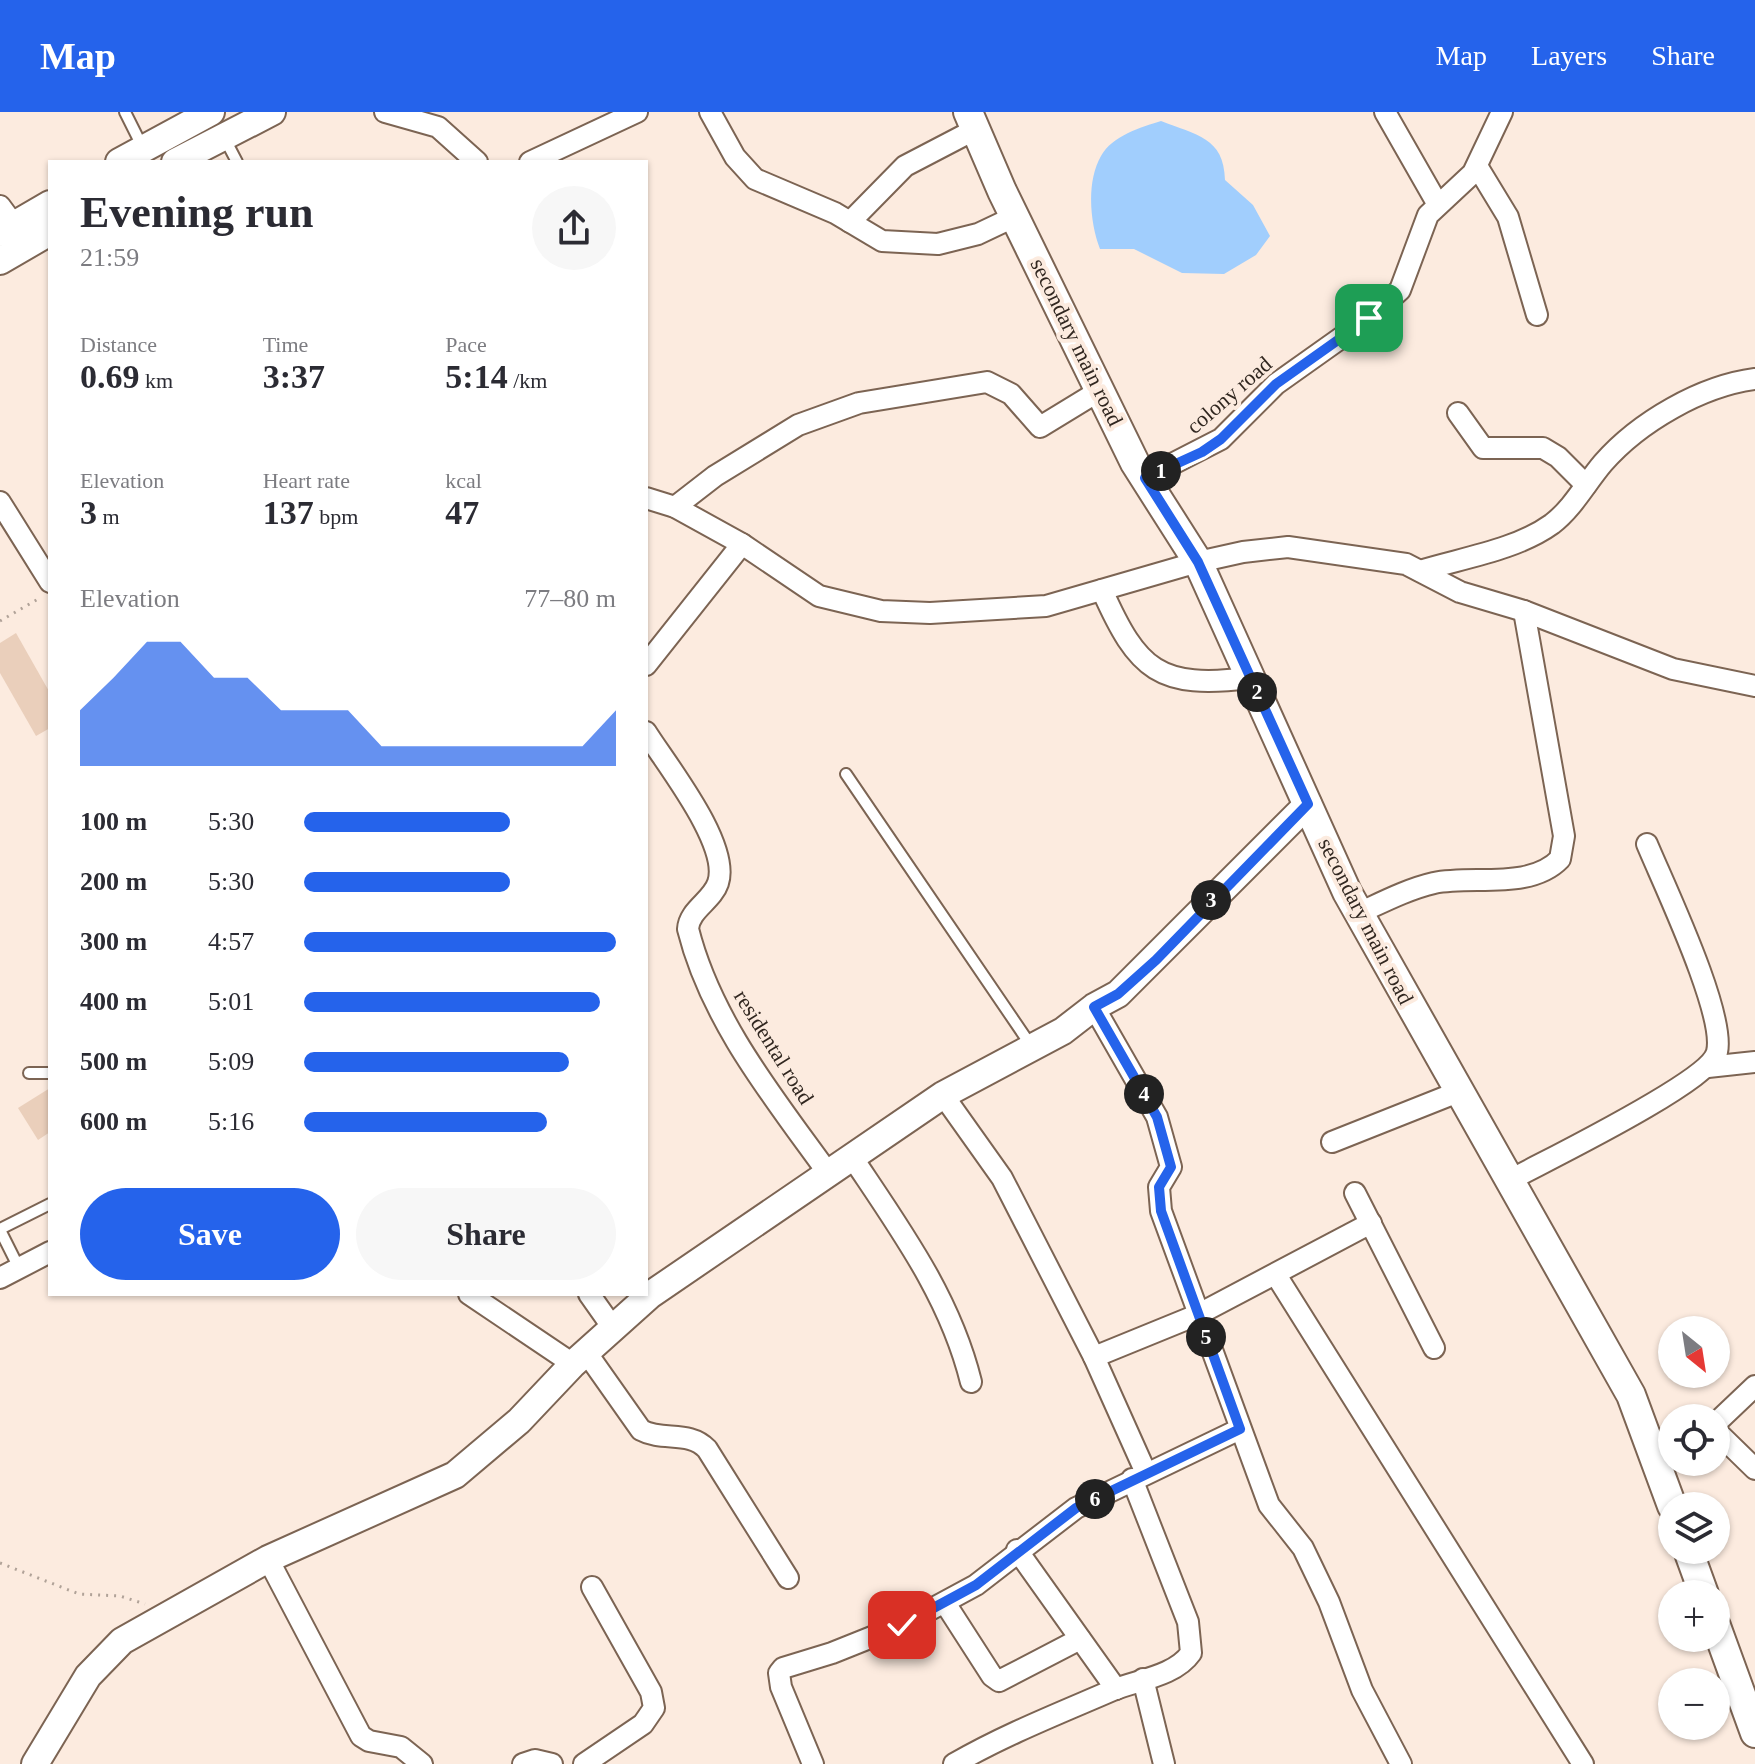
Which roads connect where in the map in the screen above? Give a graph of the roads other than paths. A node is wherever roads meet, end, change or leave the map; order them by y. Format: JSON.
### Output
{"nodes":[{"id":1,"x":125,"y":112,"type":"edge"},
{"id":2,"x":211,"y":112,"type":"edge"},
{"id":3,"x":272,"y":112,"type":"edge"},
{"id":4,"x":385,"y":112,"type":"edge"},
{"id":5,"x":637,"y":112,"type":"edge"},
{"id":6,"x":710,"y":112,"type":"edge"},
{"id":7,"x":1385,"y":112,"type":"edge"},
{"id":8,"x":1502,"y":112,"type":"edge"},
{"id":9,"x":972,"y":120,"type":"edge"},
{"id":10,"x":224,"y":136,"type":"junction"},
{"id":11,"x":143,"y":148,"type":"junction"},
{"id":12,"x":122,"y":160,"type":"edge"},
{"id":13,"x":179,"y":160,"type":"edge"},
{"id":14,"x":236,"y":160,"type":"edge"},
{"id":15,"x":475,"y":160,"type":"edge"},
{"id":16,"x":534,"y":160,"type":"edge"},
{"id":17,"x":1477,"y":166,"type":"junction"},
{"id":18,"x":1437,"y":203,"type":"junction"},
{"id":19,"x":48,"y":205,"type":"edge"},
{"id":20,"x":1016,"y":216,"type":"junction"},
{"id":21,"x":5,"y":221,"type":"edge"},
{"id":22,"x":850,"y":222,"type":"junction"},
{"id":23,"x":48,"y":233,"type":"edge"},
{"id":24,"x":0,"y":261,"type":"edge"},
{"id":25,"x":1537,"y":315,"type":"dead end"},
{"id":26,"x":1755,"y":379,"type":"edge"},
{"id":27,"x":1099,"y":391,"type":"junction"},
{"id":28,"x":1458,"y":413,"type":"dead end"},
{"id":29,"x":1145,"y":478,"type":"junction"},
{"id":30,"x":1586,"y":485,"type":"junction"},
{"id":31,"x":648,"y":499,"type":"edge"},
{"id":32,"x":0,"y":502,"type":"edge"},
{"id":33,"x":675,"y":507,"type":"junction"},
{"id":34,"x":742,"y":544,"type":"junction"},
{"id":35,"x":1198,"y":562,"type":"junction"},
{"id":36,"x":1420,"y":571,"type":"junction"},
{"id":37,"x":48,"y":579,"type":"edge"},
{"id":38,"x":1102,"y":590,"type":"junction"},
{"id":39,"x":1524,"y":611,"type":"junction"},
{"id":40,"x":648,"y":662,"type":"edge"},
{"id":41,"x":1250,"y":678,"type":"junction"},
{"id":42,"x":1755,"y":686,"type":"edge"},
{"id":43,"x":648,"y":735,"type":"edge"},
{"id":44,"x":846,"y":774,"type":"dead end"},
{"id":45,"x":1308,"y":804,"type":"junction"},
{"id":46,"x":1647,"y":844,"type":"dead end"},
{"id":47,"x":1359,"y":913,"type":"junction"},
{"id":48,"x":1094,"y":1007,"type":"junction"},
{"id":49,"x":1032,"y":1048,"type":"junction"},
{"id":50,"x":1755,"y":1062,"type":"edge"},
{"id":51,"x":1708,"y":1067,"type":"junction"},
{"id":52,"x":29,"y":1073,"type":"dead end"},
{"id":53,"x":48,"y":1073,"type":"edge"},
{"id":54,"x":1458,"y":1092,"type":"junction"},
{"id":55,"x":943,"y":1095,"type":"junction"},
{"id":56,"x":1332,"y":1142,"type":"dead end"},
{"id":57,"x":852,"y":1157,"type":"junction"},
{"id":58,"x":828,"y":1173,"type":"junction"},
{"id":59,"x":1510,"y":1180,"type":"junction"},
{"id":60,"x":1355,"y":1193,"type":"dead end"},
{"id":61,"x":48,"y":1205,"type":"edge"},
{"id":62,"x":1371,"y":1223,"type":"junction"},
{"id":63,"x":0,"y":1230,"type":"edge"},
{"id":64,"x":48,"y":1253,"type":"edge"},
{"id":65,"x":9,"y":1273,"type":"edge"},
{"id":66,"x":1276,"y":1275,"type":"junction"},
{"id":67,"x":472,"y":1296,"type":"edge"},
{"id":68,"x":590,"y":1296,"type":"edge"},
{"id":69,"x":1197,"y":1315,"type":"junction"},
{"id":70,"x":613,"y":1328,"type":"junction"},
{"id":71,"x":1434,"y":1348,"type":"dead end"},
{"id":72,"x":1094,"y":1357,"type":"junction"},
{"id":73,"x":580,"y":1358,"type":"junction"},
{"id":74,"x":971,"y":1382,"type":"dead end"},
{"id":75,"x":1755,"y":1386,"type":"edge"},
{"id":76,"x":1730,"y":1410,"type":"edge"},
{"id":77,"x":1240,"y":1429,"type":"junction"},
{"id":78,"x":1730,"y":1445,"type":"edge"},
{"id":79,"x":1658,"y":1450,"type":"edge"},
{"id":80,"x":1755,"y":1469,"type":"edge"},
{"id":81,"x":1139,"y":1476,"type":"junction"},
{"id":82,"x":1017,"y":1550,"type":"junction"},
{"id":83,"x":268,"y":1559,"type":"junction"},
{"id":84,"x":788,"y":1578,"type":"dead end"},
{"id":85,"x":592,"y":1587,"type":"dead end"},
{"id":86,"x":945,"y":1603,"type":"junction"},
{"id":87,"x":1080,"y":1639,"type":"junction"},
{"id":88,"x":1725,"y":1652,"type":"edge"},
{"id":89,"x":1143,"y":1679,"type":"junction"},
{"id":90,"x":1116,"y":1689,"type":"junction"},
{"id":91,"x":1755,"y":1733,"type":"edge"},
{"id":92,"x":35,"y":1764,"type":"edge"},
{"id":93,"x":422,"y":1764,"type":"edge"},
{"id":94,"x":523,"y":1764,"type":"edge"},
{"id":95,"x":552,"y":1764,"type":"edge"},
{"id":96,"x":584,"y":1764,"type":"edge"},
{"id":97,"x":813,"y":1764,"type":"edge"},
{"id":98,"x":954,"y":1764,"type":"edge"},
{"id":99,"x":1164,"y":1764,"type":"edge"},
{"id":100,"x":1401,"y":1764,"type":"edge"},
{"id":101,"x":1583,"y":1764,"type":"edge"}],
"edges":[{"from":1,"to":11,"type":"lane"},
{"from":2,"to":11,"type":"street"},
{"from":3,"to":10,"type":"street"},
{"from":4,"to":15,"type":"street"},
{"from":5,"to":16,"type":"street"},
{"from":6,"to":22,"type":"street"},
{"from":7,"to":18,"type":"street"},
{"from":8,"to":17,"type":"street","name":"colony road"},
{"from":9,"to":20,"type":"main road","name":"secondary main road"},
{"from":9,"to":22,"type":"street"},
{"from":10,"to":13,"type":"street"},
{"from":10,"to":14,"type":"lane"},
{"from":11,"to":12,"type":"street"},
{"from":17,"to":18,"type":"street","name":"colony road"},
{"from":17,"to":25,"type":"street"},
{"from":18,"to":29,"type":"street","name":"colony road"},
{"from":19,"to":21,"type":"street"},
{"from":20,"to":22,"type":"street"},
{"from":20,"to":27,"type":"main road","name":"secondary main road"},
{"from":23,"to":24,"type":"street"},
{"from":26,"to":30,"type":"street"},
{"from":27,"to":29,"type":"main road","name":"secondary main road"},
{"from":27,"to":33,"type":"street"},
{"from":28,"to":30,"type":"street"},
{"from":29,"to":35,"type":"main road","name":"secondary main road"},
{"from":30,"to":36,"type":"street"},
{"from":31,"to":33,"type":"street"},
{"from":32,"to":37,"type":"street"},
{"from":33,"to":34,"type":"street"},
{"from":34,"to":38,"type":"street"},
{"from":34,"to":40,"type":"street"},
{"from":35,"to":36,"type":"street"},
{"from":35,"to":38,"type":"street"},
{"from":35,"to":41,"type":"main road","name":"secondary main road"},
{"from":36,"to":39,"type":"street"},
{"from":38,"to":41,"type":"street"},
{"from":39,"to":42,"type":"street"},
{"from":39,"to":47,"type":"street"},
{"from":41,"to":45,"type":"main road","name":"secondary main road"},
{"from":43,"to":58,"type":"street","name":"residental road"},
{"from":44,"to":49,"type":"lane"},
{"from":45,"to":47,"type":"main road","name":"secondary main road"},
{"from":45,"to":48,"type":"street"},
{"from":46,"to":51,"type":"street"},
{"from":47,"to":54,"type":"main road","name":"secondary main road"},
{"from":48,"to":49,"type":"street"},
{"from":48,"to":69,"type":"street"},
{"from":49,"to":55,"type":"street"},
{"from":50,"to":51,"type":"street"},
{"from":51,"to":59,"type":"street"},
{"from":52,"to":53,"type":"lane"},
{"from":54,"to":56,"type":"street"},
{"from":54,"to":59,"type":"main road","name":"secondary main road"},
{"from":55,"to":57,"type":"street"},
{"from":55,"to":72,"type":"street"},
{"from":57,"to":58,"type":"street"},
{"from":57,"to":74,"type":"street"},
{"from":58,"to":70,"type":"street"},
{"from":59,"to":79,"type":"main road","name":"secondary main road"},
{"from":60,"to":62,"type":"street"},
{"from":61,"to":63,"type":"lane"},
{"from":62,"to":66,"type":"street"},
{"from":62,"to":71,"type":"street"},
{"from":63,"to":65,"type":"lane"},
{"from":64,"to":65,"type":"street"},
{"from":66,"to":69,"type":"street"},
{"from":66,"to":101,"type":"street"},
{"from":67,"to":73,"type":"street"},
{"from":68,"to":70,"type":"street"},
{"from":69,"to":72,"type":"street"},
{"from":69,"to":77,"type":"street"},
{"from":70,"to":73,"type":"street"},
{"from":72,"to":81,"type":"street"},
{"from":73,"to":83,"type":"street"},
{"from":73,"to":84,"type":"street"},
{"from":75,"to":76,"type":"street"},
{"from":77,"to":81,"type":"street"},
{"from":77,"to":100,"type":"street"},
{"from":78,"to":80,"type":"street"},
{"from":81,"to":82,"type":"street"},
{"from":81,"to":89,"type":"street"},
{"from":82,"to":86,"type":"street"},
{"from":82,"to":87,"type":"street"},
{"from":83,"to":92,"type":"street"},
{"from":83,"to":93,"type":"street"},
{"from":85,"to":96,"type":"street"},
{"from":86,"to":87,"type":"street"},
{"from":86,"to":97,"type":"street"},
{"from":87,"to":90,"type":"street"},
{"from":88,"to":91,"type":"main road"},
{"from":89,"to":90,"type":"street"},
{"from":89,"to":99,"type":"street"},
{"from":90,"to":98,"type":"street"},
{"from":94,"to":95,"type":"street"}]}
